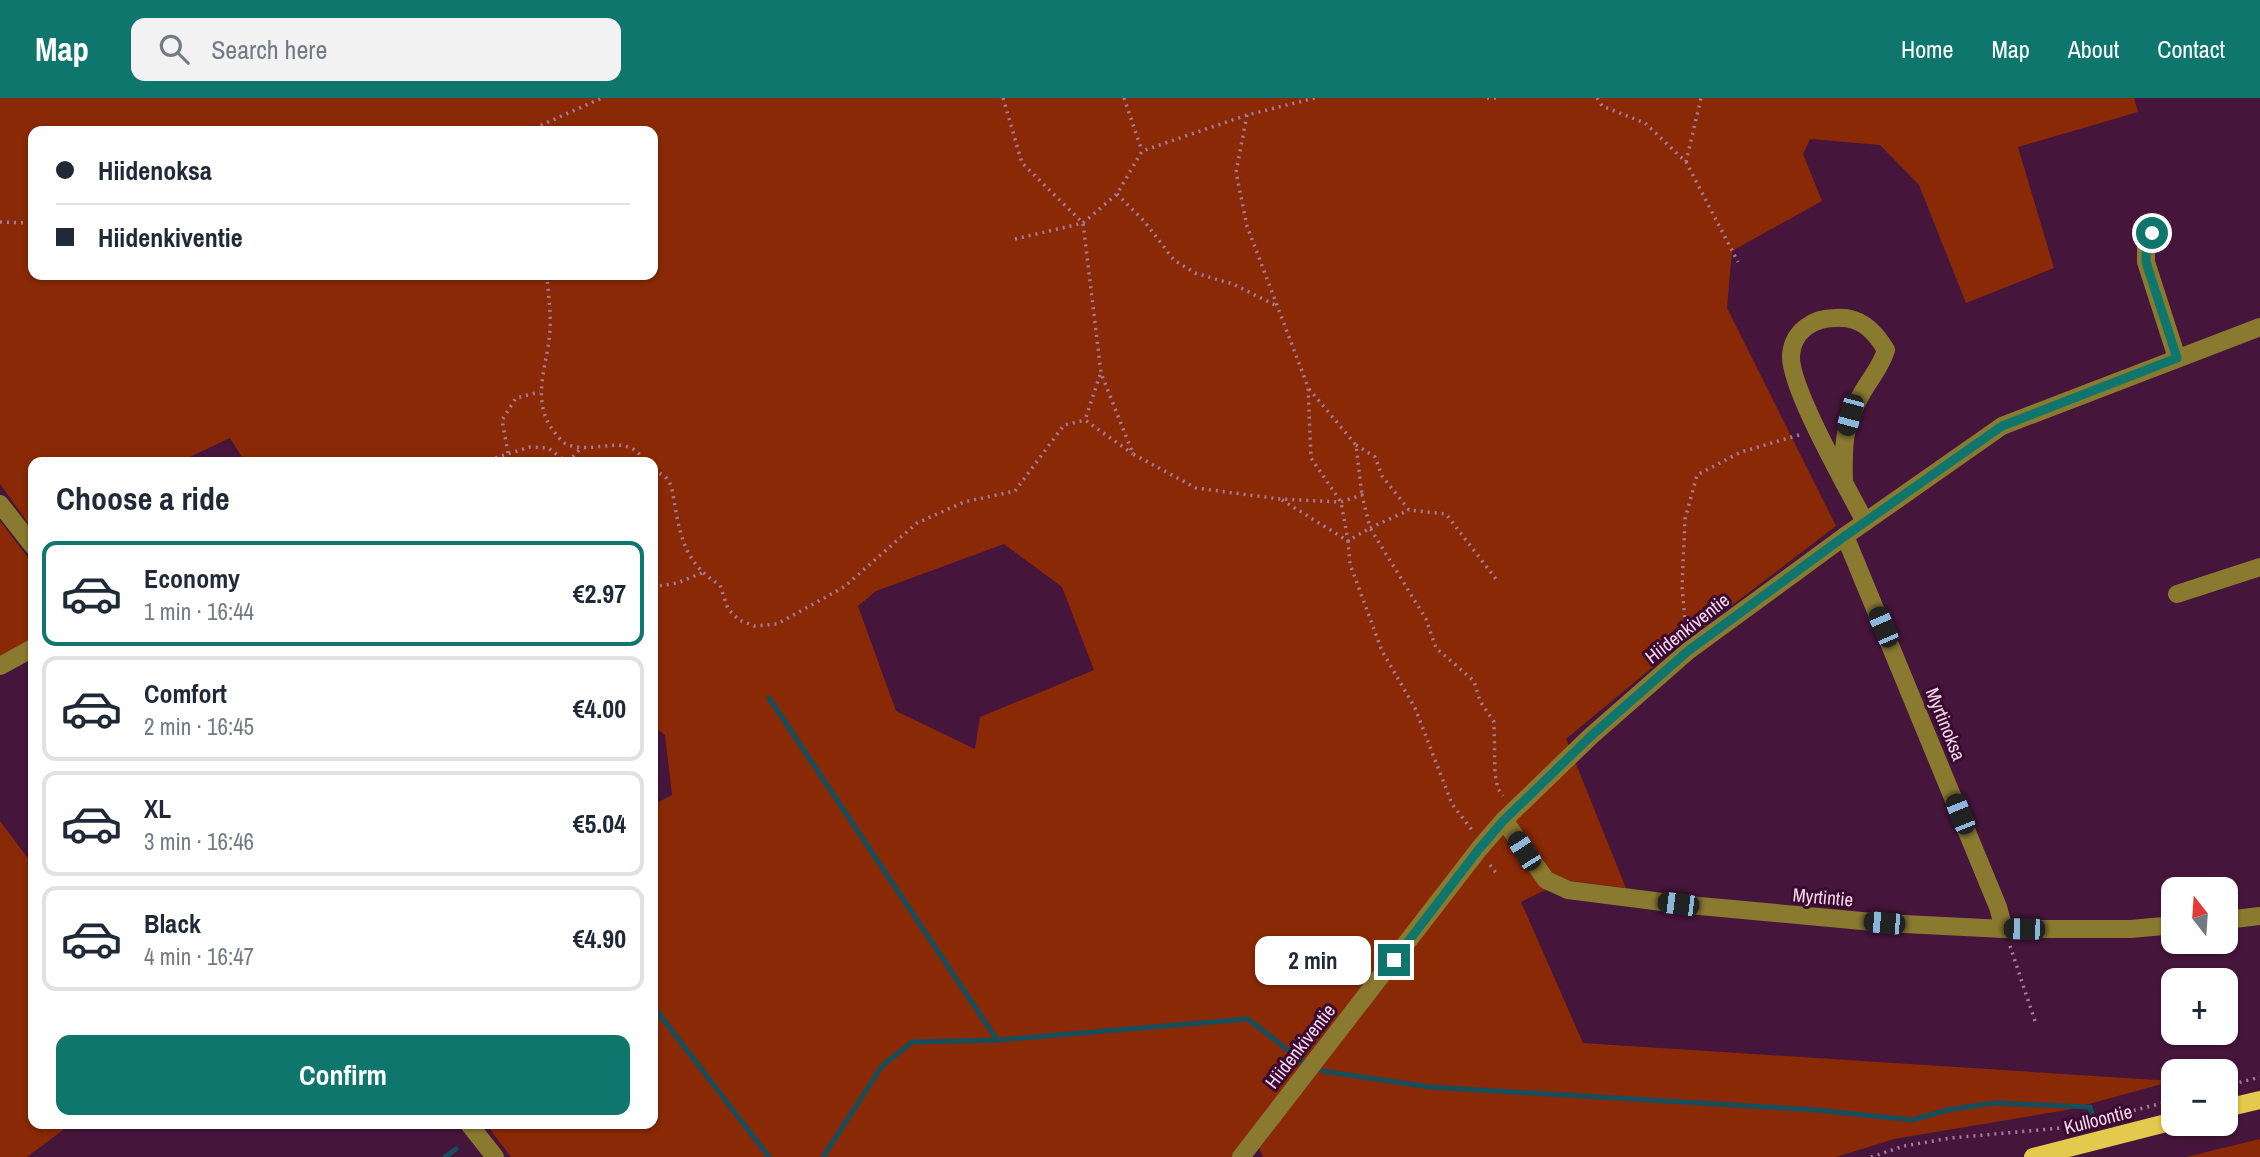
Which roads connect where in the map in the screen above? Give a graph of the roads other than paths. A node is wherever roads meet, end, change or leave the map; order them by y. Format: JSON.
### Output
{"nodes":[{"id":1,"x":2152,"y":233,"type":"dead end"},
{"id":2,"x":2260,"y":327,"type":"edge"},
{"id":3,"x":2177,"y":358,"type":"junction"},
{"id":4,"x":1844,"y":483,"type":"junction"},
{"id":5,"x":0,"y":504,"type":"edge"},
{"id":6,"x":1865,"y":522,"type":"junction"},
{"id":7,"x":1845,"y":536,"type":"junction"},
{"id":8,"x":28,"y":540,"type":"edge"},
{"id":9,"x":2260,"y":567,"type":"edge"},
{"id":10,"x":2177,"y":594,"type":"dead end"},
{"id":11,"x":28,"y":651,"type":"edge"},
{"id":12,"x":0,"y":666,"type":"edge"},
{"id":13,"x":1509,"y":815,"type":"junction"},
{"id":14,"x":2260,"y":916,"type":"edge"},
{"id":15,"x":2238,"y":919,"type":"edge"},
{"id":16,"x":2161,"y":926,"type":"edge"},
{"id":17,"x":2004,"y":929,"type":"junction"},
{"id":18,"x":2260,"y":1100,"type":"edge"},
{"id":19,"x":2238,"y":1105,"type":"edge"},
{"id":20,"x":2161,"y":1124,"type":"edge"},
{"id":21,"x":472,"y":1129,"type":"edge"},
{"id":22,"x":489,"y":1155,"type":"edge"},
{"id":23,"x":1241,"y":1157,"type":"edge"},
{"id":24,"x":2033,"y":1157,"type":"edge"}],
"edges":[{"from":1,"to":3,"type":"street"},
{"from":2,"to":3,"type":"street","name":"Hiidenkiventie"},
{"from":3,"to":6,"type":"street","name":"Hiidenkiventie"},
{"from":4,"to":4,"type":"street"},
{"from":4,"to":6,"type":"street"},
{"from":5,"to":8,"type":"street"},
{"from":6,"to":7,"type":"street","name":"Hiidenkiventie"},
{"from":7,"to":13,"type":"street","name":"Hiidenkiventie"},
{"from":7,"to":17,"type":"street","name":"Myrtinoksa"},
{"from":9,"to":10,"type":"street"},
{"from":11,"to":12,"type":"street"},
{"from":13,"to":17,"type":"street","name":"Myrtintie"},
{"from":13,"to":23,"type":"street","name":"Hiidenkiventie"},
{"from":14,"to":15,"type":"street"},
{"from":16,"to":17,"type":"street","name":"Myrtintie"},
{"from":18,"to":19,"type":"main road"},
{"from":20,"to":24,"type":"main road","name":"Kulloontie"},
{"from":21,"to":22,"type":"street"}]}
